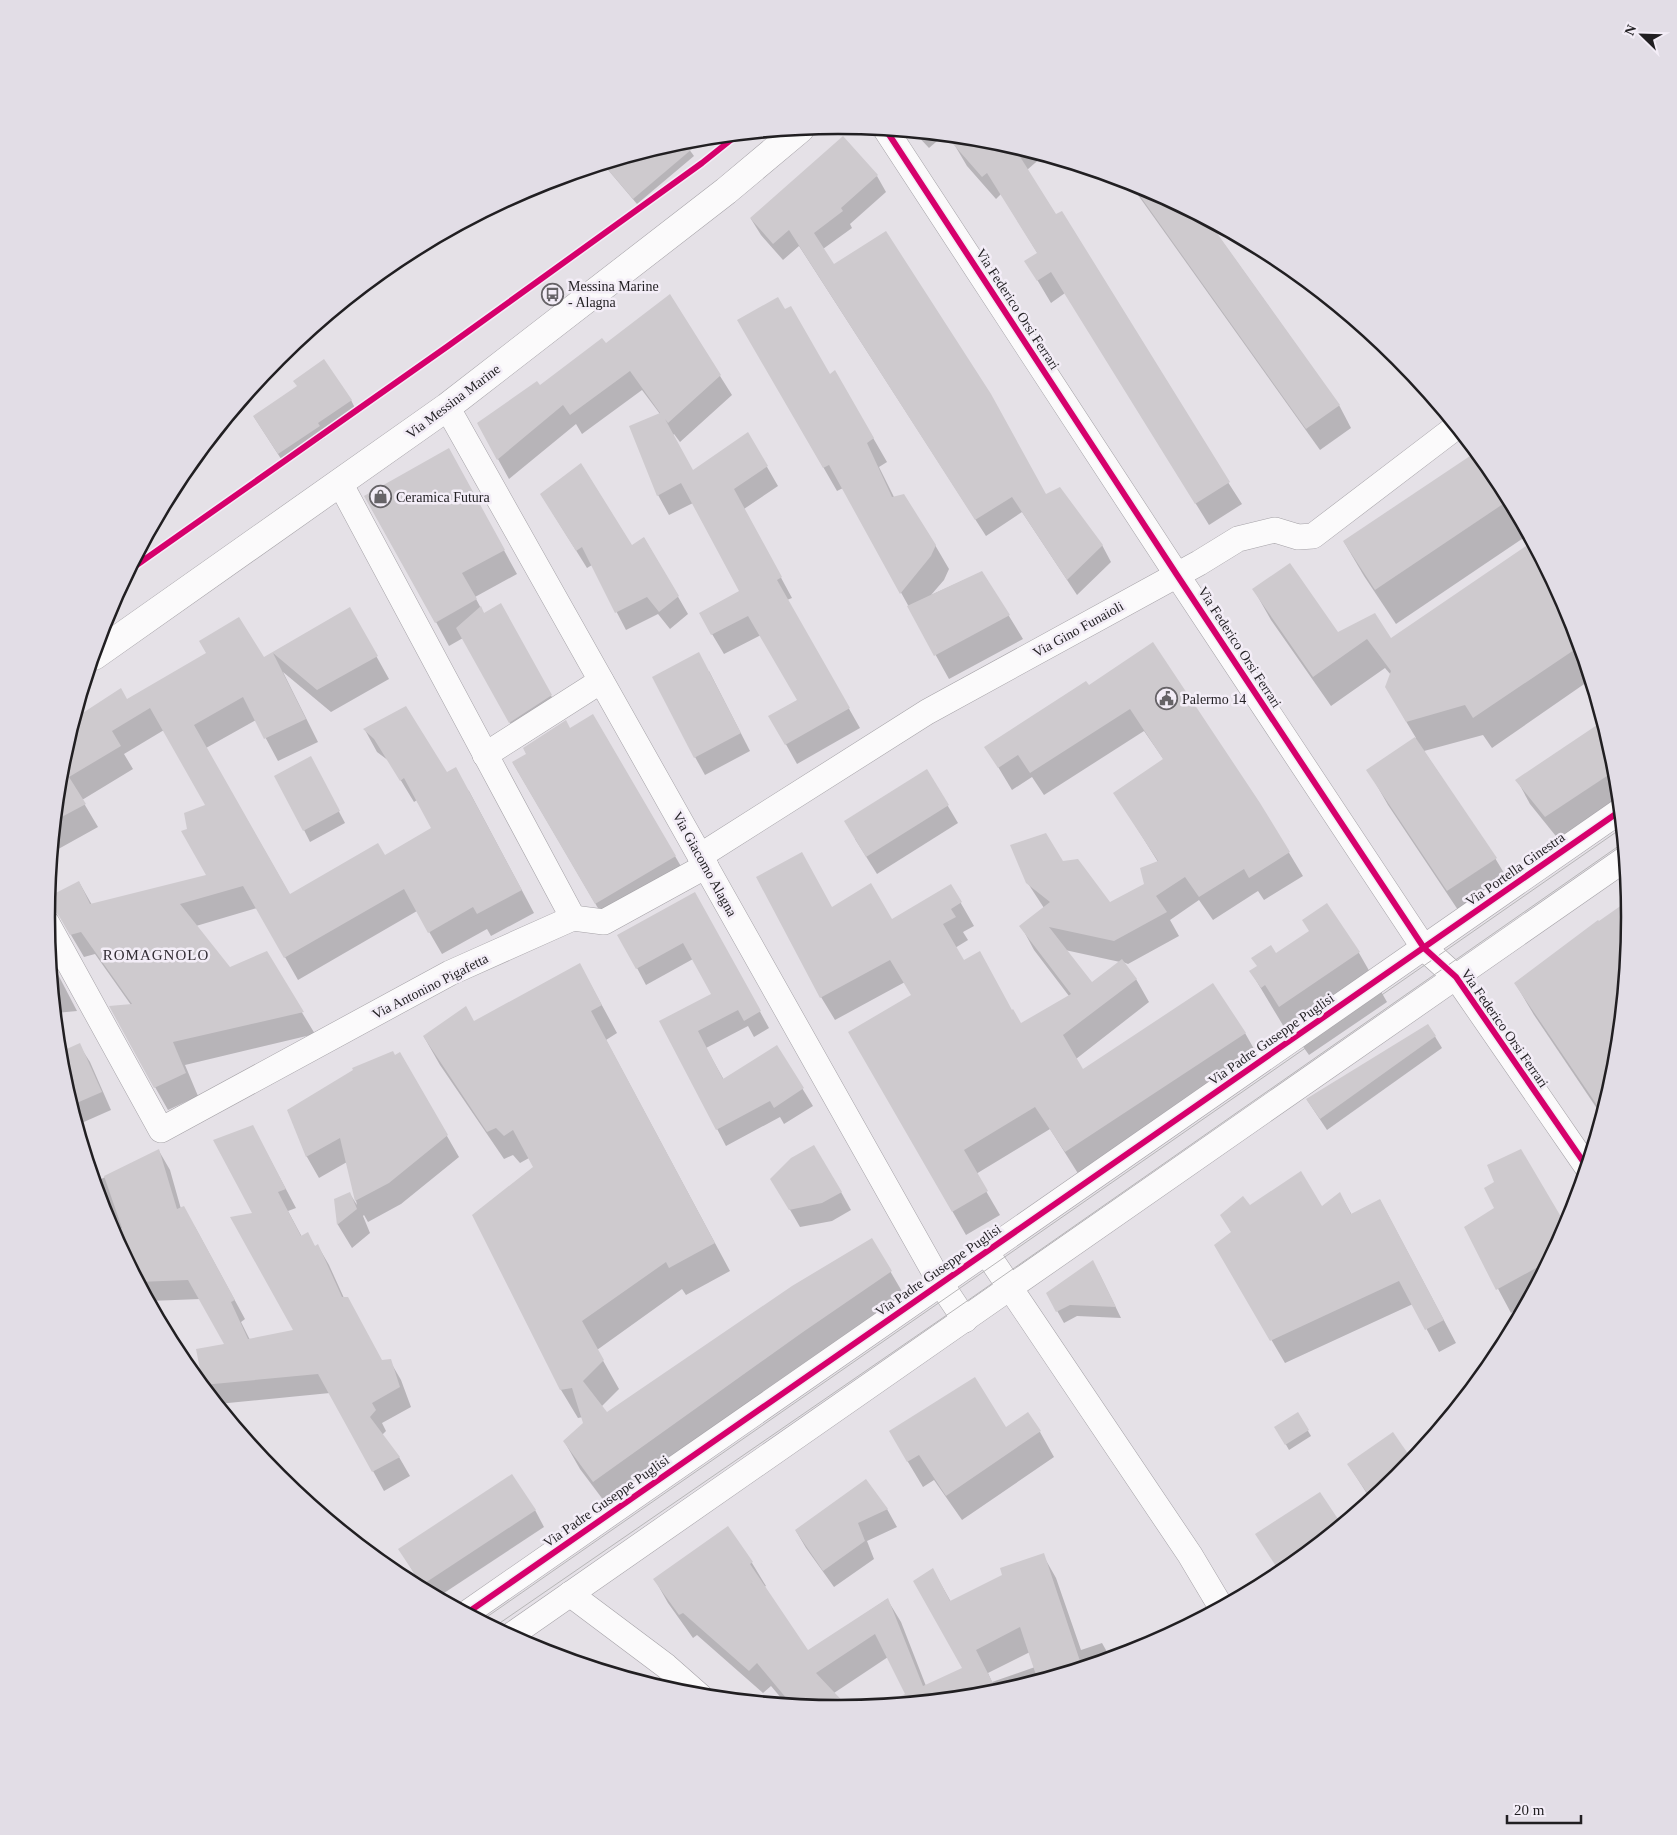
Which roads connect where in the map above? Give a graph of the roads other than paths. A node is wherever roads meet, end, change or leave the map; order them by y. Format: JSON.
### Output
{"nodes":[{"id":1,"x":792,"y":136,"type":"edge"},
{"id":2,"x":890,"y":136,"type":"edge"},
{"id":3,"x":447,"y":407,"type":"junction"},
{"id":4,"x":1452,"y":430,"type":"edge"},
{"id":5,"x":340,"y":484,"type":"junction"},
{"id":6,"x":1177,"y":574,"type":"junction"},
{"id":7,"x":103,"y":650,"type":"edge"},
{"id":8,"x":601,"y":681,"type":"junction"},
{"id":9,"x":485,"y":755,"type":"junction"},
{"id":10,"x":1615,"y":815,"type":"edge"},
{"id":11,"x":703,"y":861,"type":"junction"},
{"id":12,"x":1620,"y":864,"type":"edge"},
{"id":13,"x":573,"y":918,"type":"junction"},
{"id":14,"x":56,"y":939,"type":"edge"},
{"id":15,"x":1424,"y":948,"type":"junction"},
{"id":16,"x":1456,"y":977,"type":"junction"},
{"id":17,"x":1583,"y":1161,"type":"edge"},
{"id":18,"x":986,"y":1252,"type":"junction"},
{"id":19,"x":941,"y":1284,"type":"junction"},
{"id":20,"x":1010,"y":1289,"type":"junction"},
{"id":21,"x":965,"y":1320,"type":"junction"},
{"id":22,"x":570,"y":1594,"type":"junction"},
{"id":23,"x":1218,"y":1602,"type":"edge"},
{"id":24,"x":472,"y":1609,"type":"edge"},
{"id":25,"x":517,"y":1631,"type":"edge"},
{"id":26,"x":689,"y":1687,"type":"edge"}],
"edges":[{"from":1,"to":3,"type":"main road","name":"Via Messina Marine"},
{"from":2,"to":6,"type":"street","name":"Via Federico Orsi Ferrari"},
{"from":3,"to":5,"type":"main road","name":"Via Messina Marine"},
{"from":3,"to":8,"type":"street","name":"Via Giacomo Alagna"},
{"from":4,"to":6,"type":"street","name":"Via Gino Funaioli"},
{"from":5,"to":7,"type":"main road","name":"Via Messina Marine"},
{"from":5,"to":9,"type":"street"},
{"from":6,"to":11,"type":"street","name":"Via Gino Funaioli"},
{"from":6,"to":15,"type":"street","name":"Via Federico Orsi Ferrari"},
{"from":8,"to":9,"type":"street"},
{"from":8,"to":11,"type":"street","name":"Via Giacomo Alagna"},
{"from":9,"to":13,"type":"street"},
{"from":10,"to":15,"type":"street","name":"Via Portella Ginestra"},
{"from":11,"to":13,"type":"street"},
{"from":11,"to":19,"type":"street","name":"Via Giacomo Alagna"},
{"from":12,"to":16,"type":"street"},
{"from":13,"to":14,"type":"street","name":"Via Antonino Pigafetta"},
{"from":15,"to":16,"type":"street","name":"Via Federico Orsi Ferrari"},
{"from":15,"to":18,"type":"street","name":"Via Padre Guseppe Puglisi"},
{"from":16,"to":17,"type":"street","name":"Via Federico Orsi Ferrari"},
{"from":16,"to":20,"type":"street"},
{"from":18,"to":19,"type":"street","name":"Via Padre Guseppe Puglisi"},
{"from":18,"to":20,"type":"street"},
{"from":19,"to":21,"type":"street","name":"Via Giacomo Alagna"},
{"from":19,"to":24,"type":"street","name":"Via Padre Guseppe Puglisi"},
{"from":20,"to":21,"type":"street"},
{"from":20,"to":23,"type":"street"},
{"from":21,"to":22,"type":"street"},
{"from":22,"to":25,"type":"street"},
{"from":22,"to":26,"type":"street"}]}
